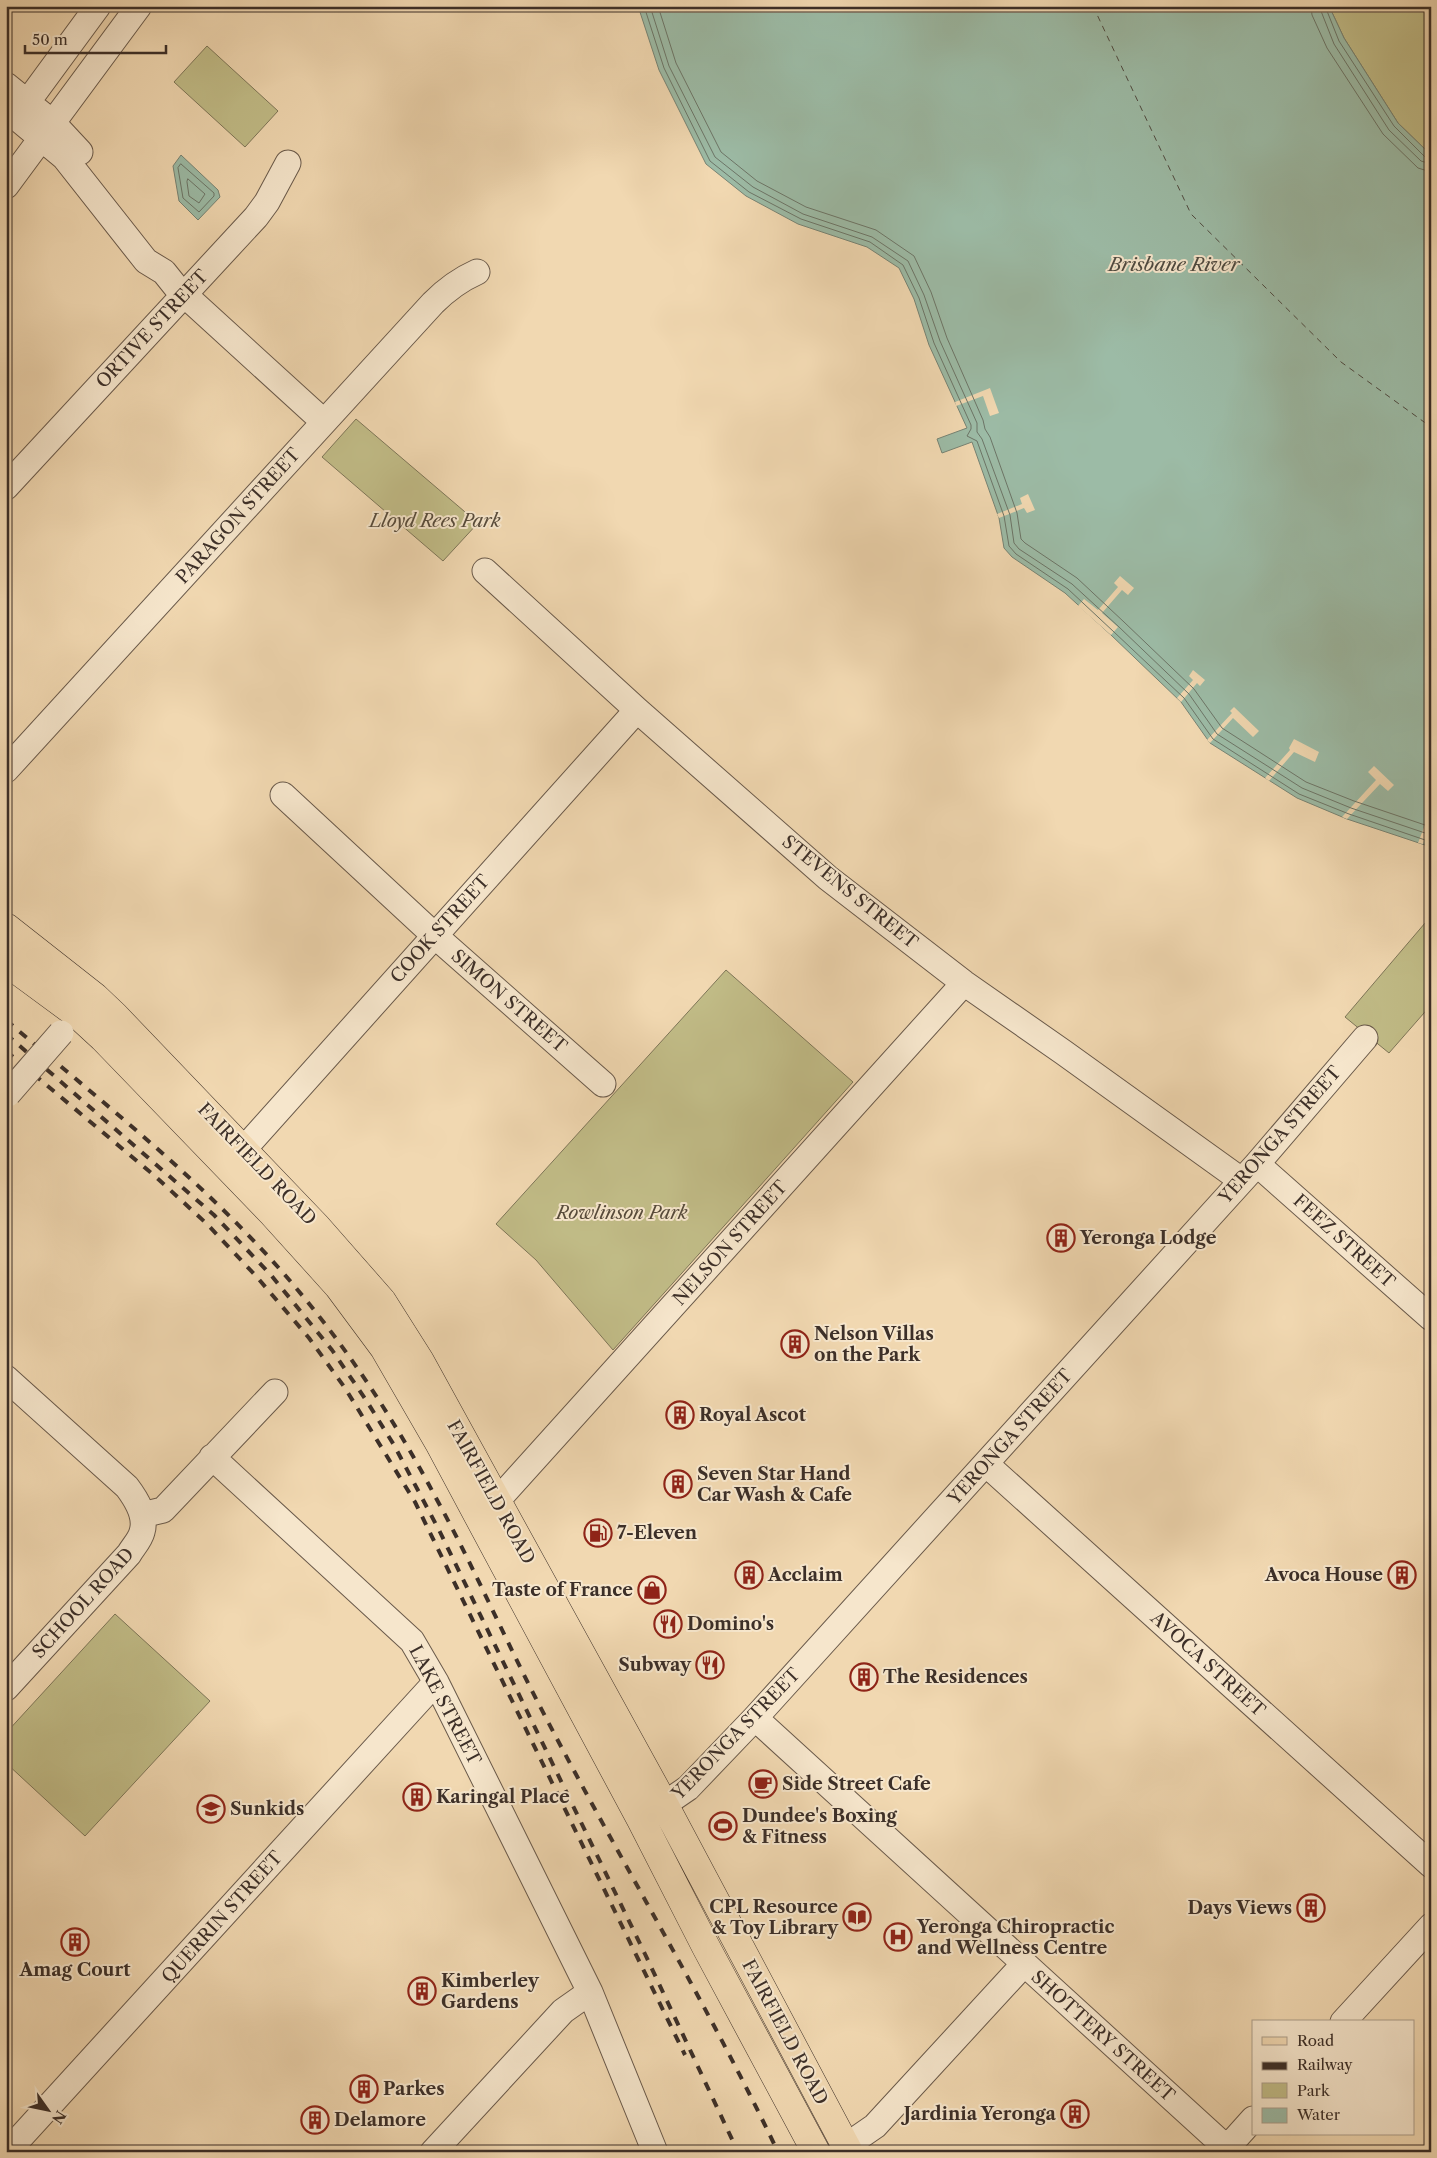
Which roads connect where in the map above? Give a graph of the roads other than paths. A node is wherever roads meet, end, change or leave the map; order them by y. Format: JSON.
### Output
{"nodes":[{"id":1,"x":98,"y":6,"type":"edge"},
{"id":2,"x":139,"y":6,"type":"edge"},
{"id":3,"x":6,"y":85,"type":"edge"},
{"id":4,"x":14,"y":115,"type":"edge"},
{"id":5,"x":48,"y":130,"type":"junction"},
{"id":6,"x":288,"y":163,"type":"dead end"},
{"id":7,"x":6,"y":186,"type":"edge"},
{"id":8,"x":477,"y":272,"type":"dead end"},
{"id":9,"x":185,"y":294,"type":"junction"},
{"id":10,"x":324,"y":422,"type":"junction"},
{"id":11,"x":6,"y":486,"type":"edge"},
{"id":12,"x":485,"y":570,"type":"dead end"},
{"id":13,"x":637,"y":710,"type":"junction"},
{"id":14,"x":6,"y":770,"type":"edge"},
{"id":15,"x":282,"y":795,"type":"dead end"},
{"id":16,"x":6,"y":927,"type":"edge"},
{"id":17,"x":434,"y":935,"type":"junction"},
{"id":18,"x":6,"y":962,"type":"edge"},
{"id":19,"x":964,"y":983,"type":"junction"},
{"id":20,"x":78,"y":1015,"type":"junction"},
{"id":21,"x":1365,"y":1038,"type":"dead end"},
{"id":22,"x":602,"y":1084,"type":"dead end"},
{"id":23,"x":7,"y":1095,"type":"edge"},
{"id":24,"x":243,"y":1150,"type":"junction"},
{"id":25,"x":1249,"y":1172,"type":"junction"},
{"id":26,"x":1431,"y":1318,"type":"edge"},
{"id":27,"x":6,"y":1378,"type":"edge"},
{"id":28,"x":275,"y":1392,"type":"dead end"},
{"id":29,"x":212,"y":1457,"type":"junction"},
{"id":30,"x":986,"y":1464,"type":"junction"},
{"id":31,"x":496,"y":1502,"type":"junction"},
{"id":32,"x":142,"y":1514,"type":"junction"},
{"id":33,"x":436,"y":1682,"type":"junction"},
{"id":34,"x":6,"y":1688,"type":"edge"},
{"id":35,"x":754,"y":1718,"type":"junction"},
{"id":36,"x":664,"y":1806,"type":"junction"},
{"id":37,"x":641,"y":1820,"type":"junction"},
{"id":38,"x":1431,"y":1865,"type":"edge"},
{"id":39,"x":1429,"y":1932,"type":"edge"},
{"id":40,"x":1024,"y":1964,"type":"junction"},
{"id":41,"x":590,"y":1992,"type":"junction"},
{"id":42,"x":1345,"y":2020,"type":"edge"},
{"id":43,"x":1252,"y":2120,"type":"edge"},
{"id":44,"x":848,"y":2149,"type":"edge"},
{"id":45,"x":1229,"y":2150,"type":"edge"},
{"id":46,"x":7,"y":2152,"type":"edge"},
{"id":47,"x":433,"y":2152,"type":"edge"},
{"id":48,"x":655,"y":2152,"type":"edge"},
{"id":49,"x":816,"y":2152,"type":"edge"}],
"edges":[{"from":1,"to":4,"type":"street"},
{"from":2,"to":5,"type":"street"},
{"from":3,"to":4,"type":"street"},
{"from":4,"to":5,"type":"street"},
{"from":5,"to":7,"type":"street"},
{"from":5,"to":9,"type":"street"},
{"from":6,"to":9,"type":"street","name":"ORTIVE STREET"},
{"from":8,"to":10,"type":"street","name":"PARAGON STREET"},
{"from":9,"to":10,"type":"street"},
{"from":9,"to":11,"type":"street","name":"ORTIVE STREET"},
{"from":10,"to":14,"type":"street","name":"PARAGON STREET"},
{"from":12,"to":13,"type":"street","name":"STEVENS STREET"},
{"from":13,"to":17,"type":"street","name":"COOK STREET"},
{"from":13,"to":19,"type":"street","name":"STEVENS STREET"},
{"from":15,"to":17,"type":"street","name":"SIMON STREET"},
{"from":16,"to":20,"type":"main road","name":"FAIRFIELD ROAD"},
{"from":17,"to":22,"type":"street","name":"SIMON STREET"},
{"from":17,"to":24,"type":"street","name":"COOK STREET"},
{"from":18,"to":20,"type":"main road","name":"FAIRFIELD ROAD"},
{"from":19,"to":25,"type":"street","name":"STEVENS STREET"},
{"from":19,"to":31,"type":"street","name":"NELSON STREET"},
{"from":20,"to":23,"type":"street","bridge":true},
{"from":20,"to":24,"type":"main road","name":"FAIRFIELD ROAD"},
{"from":20,"to":37,"type":"main road","name":"FAIRFIELD ROAD"},
{"from":21,"to":25,"type":"street","name":"YERONGA STREET"},
{"from":24,"to":31,"type":"main road","name":"FAIRFIELD ROAD"},
{"from":25,"to":26,"type":"street","name":"FEEZ STREET"},
{"from":25,"to":30,"type":"street","name":"YERONGA STREET"},
{"from":27,"to":32,"type":"street"},
{"from":28,"to":29,"type":"street"},
{"from":29,"to":32,"type":"street"},
{"from":29,"to":33,"type":"street","name":"LAKE STREET"},
{"from":30,"to":35,"type":"street","name":"YERONGA STREET"},
{"from":30,"to":38,"type":"street","name":"AVOCA STREET"},
{"from":31,"to":36,"type":"main road","name":"FAIRFIELD ROAD"},
{"from":32,"to":34,"type":"street","name":"SCHOOL ROAD"},
{"from":33,"to":41,"type":"street","name":"LAKE STREET"},
{"from":33,"to":46,"type":"street","name":"QUERRIN STREET"},
{"from":35,"to":36,"type":"street","name":"YERONGA STREET"},
{"from":35,"to":40,"type":"street","name":"SHOTTERY STREET"},
{"from":36,"to":37,"type":"street","name":"YERONGA STREET"},
{"from":36,"to":44,"type":"main road","name":"FAIRFIELD ROAD"},
{"from":37,"to":49,"type":"main road","name":"FAIRFIELD ROAD"},
{"from":39,"to":42,"type":"street"},
{"from":40,"to":44,"type":"street"},
{"from":40,"to":45,"type":"street","name":"SHOTTERY STREET"},
{"from":41,"to":47,"type":"street"},
{"from":41,"to":48,"type":"street","name":"LAKE STREET"},
{"from":43,"to":45,"type":"street"}]}
